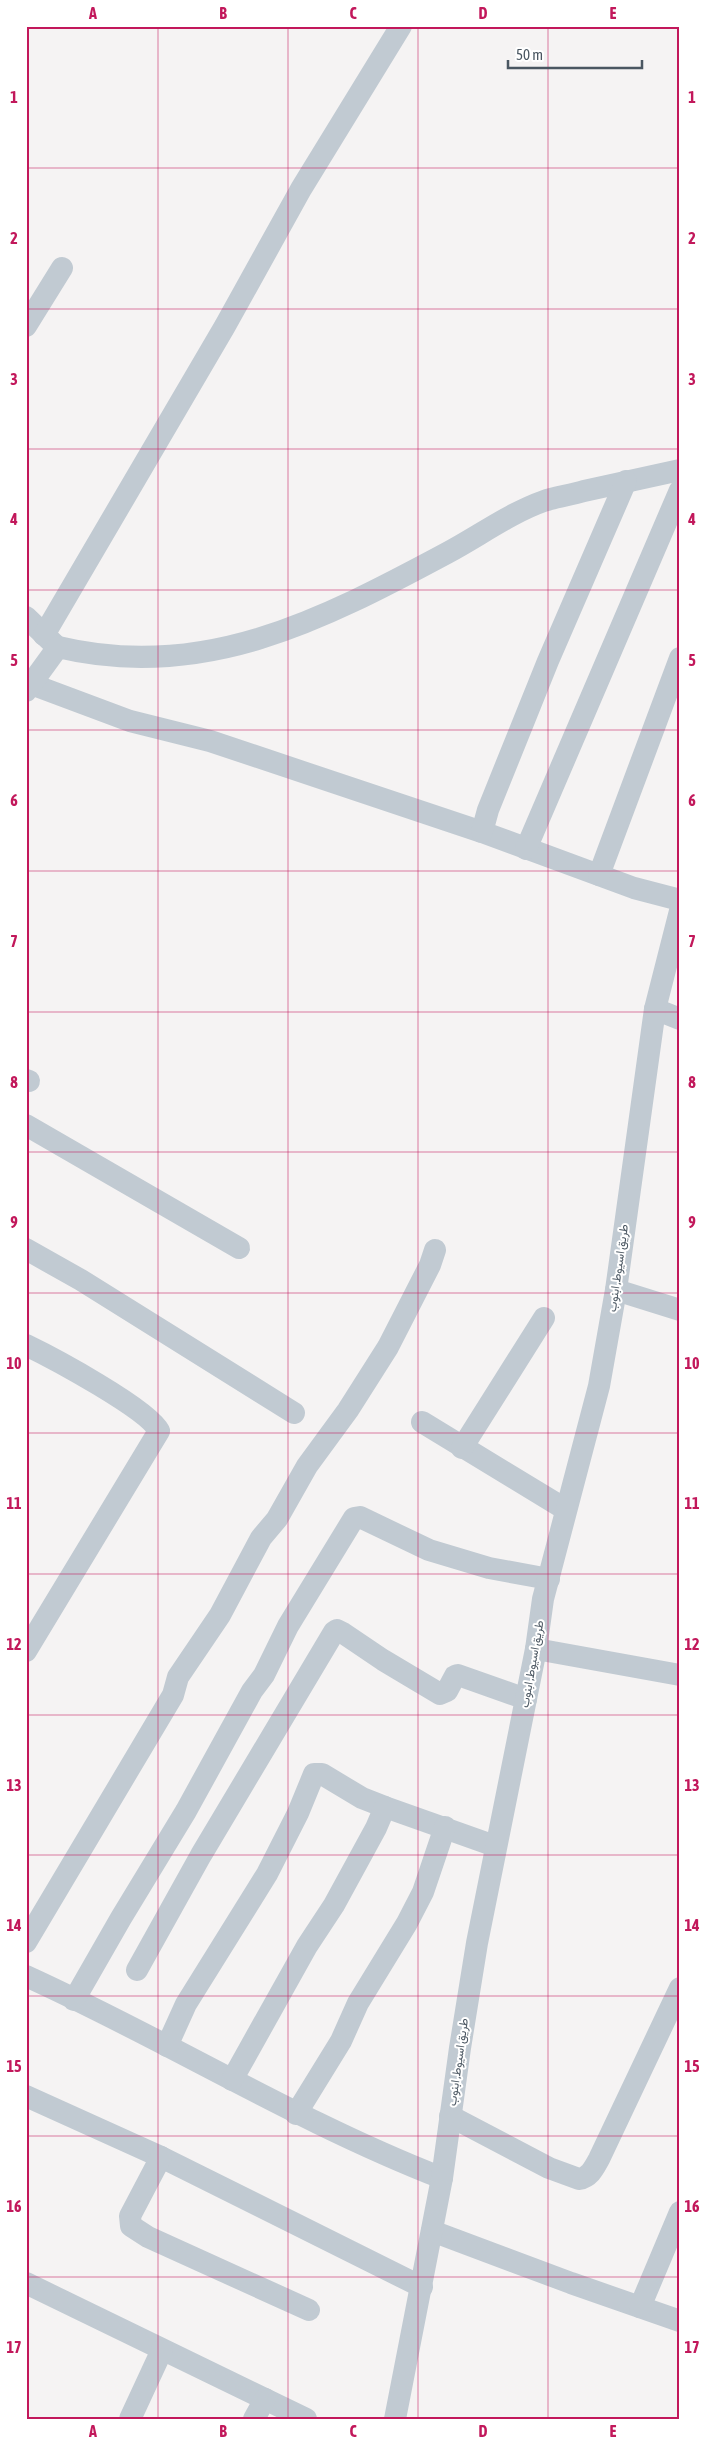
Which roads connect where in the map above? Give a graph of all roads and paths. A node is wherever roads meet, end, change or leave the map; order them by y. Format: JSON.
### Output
{"nodes":[{"id":1,"x":402,"y":26,"type":"edge"},
{"id":2,"x":62,"y":268,"type":"dead end"},
{"id":3,"x":26,"y":326,"type":"edge"},
{"id":4,"x":680,"y":470,"type":"edge"},
{"id":5,"x":626,"y":481,"type":"junction"},
{"id":6,"x":680,"y":490,"type":"edge"},
{"id":7,"x":26,"y":617,"type":"edge"},
{"id":8,"x":51,"y":641,"type":"junction"},
{"id":9,"x":680,"y":658,"type":"edge"},
{"id":10,"x":29,"y":687,"type":"edge"},
{"id":11,"x":482,"y":832,"type":"junction"},
{"id":12,"x":526,"y":849,"type":"junction"},
{"id":13,"x":599,"y":875,"type":"junction"},
{"id":14,"x":680,"y":900,"type":"edge"},
{"id":15,"x":680,"y":911,"type":"edge"},
{"id":16,"x":655,"y":1009,"type":"junction"},
{"id":17,"x":680,"y":1019,"type":"edge"},
{"id":18,"x":26,"y":1125,"type":"edge"},
{"id":19,"x":240,"y":1248,"type":"dead end"},
{"id":20,"x":26,"y":1249,"type":"edge"},
{"id":21,"x":435,"y":1250,"type":"dead end"},
{"id":22,"x":616,"y":1290,"type":"junction"},
{"id":23,"x":680,"y":1310,"type":"edge"},
{"id":24,"x":544,"y":1318,"type":"dead end"},
{"id":25,"x":26,"y":1345,"type":"edge"},
{"id":26,"x":294,"y":1413,"type":"dead end"},
{"id":27,"x":422,"y":1422,"type":"dead end"},
{"id":28,"x":462,"y":1448,"type":"junction"},
{"id":29,"x":565,"y":1510,"type":"junction"},
{"id":30,"x":548,"y":1579,"type":"junction"},
{"id":31,"x":536,"y":1649,"type":"junction"},
{"id":32,"x":26,"y":1651,"type":"edge"},
{"id":33,"x":680,"y":1675,"type":"edge"},
{"id":34,"x":526,"y":1699,"type":"junction"},
{"id":35,"x":386,"y":1807,"type":"junction"},
{"id":36,"x":445,"y":1827,"type":"junction"},
{"id":37,"x":495,"y":1846,"type":"junction"},
{"id":38,"x":26,"y":1942,"type":"edge"},
{"id":39,"x":137,"y":1970,"type":"dead end"},
{"id":40,"x":26,"y":1976,"type":"edge"},
{"id":41,"x":680,"y":1988,"type":"edge"},
{"id":42,"x":74,"y":2000,"type":"junction"},
{"id":43,"x":167,"y":2046,"type":"junction"},
{"id":44,"x":232,"y":2080,"type":"junction"},
{"id":45,"x":26,"y":2096,"type":"edge"},
{"id":46,"x":296,"y":2114,"type":"junction"},
{"id":47,"x":450,"y":2116,"type":"junction"},
{"id":48,"x":161,"y":2157,"type":"junction"},
{"id":49,"x":442,"y":2178,"type":"junction"},
{"id":50,"x":680,"y":2212,"type":"edge"},
{"id":51,"x":432,"y":2231,"type":"junction"},
{"id":52,"x":26,"y":2283,"type":"edge"},
{"id":53,"x":422,"y":2287,"type":"junction"},
{"id":54,"x":640,"y":2307,"type":"junction"},
{"id":55,"x":309,"y":2310,"type":"dead end"},
{"id":56,"x":680,"y":2321,"type":"edge"},
{"id":57,"x":162,"y":2350,"type":"junction"},
{"id":58,"x":265,"y":2399,"type":"junction"},
{"id":59,"x":130,"y":2419,"type":"edge"},
{"id":60,"x":254,"y":2419,"type":"edge"},
{"id":61,"x":306,"y":2419,"type":"edge"},
{"id":62,"x":395,"y":2419,"type":"edge"}],
"edges":[{"from":1,"to":8,"type":"street"},
{"from":2,"to":3,"type":"street"},
{"from":4,"to":5,"type":"street"},
{"from":5,"to":8,"type":"street"},
{"from":5,"to":11,"type":"street"},
{"from":6,"to":12,"type":"street"},
{"from":7,"to":8,"type":"street"},
{"from":8,"to":10,"type":"street"},
{"from":9,"to":13,"type":"street"},
{"from":10,"to":11,"type":"street"},
{"from":11,"to":12,"type":"street"},
{"from":12,"to":13,"type":"street"},
{"from":13,"to":14,"type":"street"},
{"from":15,"to":16,"type":"street","name":"طريق اسيوط, ابنوب"},
{"from":16,"to":17,"type":"street"},
{"from":16,"to":22,"type":"street","name":"طريق اسيوط, ابنوب"},
{"from":18,"to":19,"type":"street"},
{"from":20,"to":26,"type":"street"},
{"from":21,"to":38,"type":"street"},
{"from":22,"to":23,"type":"street"},
{"from":22,"to":29,"type":"street","name":"طريق اسيوط, ابنوب"},
{"from":24,"to":28,"type":"street"},
{"from":25,"to":32,"type":"street"},
{"from":27,"to":28,"type":"street"},
{"from":28,"to":29,"type":"street"},
{"from":29,"to":30,"type":"street","name":"طريق اسيوط, ابنوب"},
{"from":30,"to":31,"type":"street","name":"طريق اسيوط, ابنوب"},
{"from":30,"to":42,"type":"street"},
{"from":31,"to":33,"type":"street"},
{"from":31,"to":34,"type":"street","name":"طريق اسيوط, ابنوب"},
{"from":34,"to":37,"type":"street","name":"طريق اسيوط, ابنوب"},
{"from":34,"to":39,"type":"street"},
{"from":35,"to":36,"type":"street"},
{"from":35,"to":43,"type":"street"},
{"from":35,"to":44,"type":"street"},
{"from":36,"to":37,"type":"street"},
{"from":36,"to":46,"type":"street"},
{"from":37,"to":47,"type":"street","name":"طريق اسيوط, ابنوب"},
{"from":40,"to":42,"type":"street"},
{"from":41,"to":47,"type":"street"},
{"from":42,"to":43,"type":"street"},
{"from":43,"to":44,"type":"street"},
{"from":44,"to":46,"type":"street"},
{"from":45,"to":48,"type":"street"},
{"from":46,"to":49,"type":"street"},
{"from":47,"to":49,"type":"street","name":"طريق اسيوط, ابنوب"},
{"from":48,"to":53,"type":"street"},
{"from":48,"to":55,"type":"street"},
{"from":49,"to":51,"type":"street","name":"طريق اسيوط, ابنوب"},
{"from":50,"to":54,"type":"street"},
{"from":51,"to":53,"type":"street","name":"طريق اسيوط, ابنوب"},
{"from":51,"to":54,"type":"street"},
{"from":52,"to":57,"type":"street"},
{"from":53,"to":62,"type":"street","name":"طريق اسيوط, ابنوب"},
{"from":54,"to":56,"type":"street"},
{"from":57,"to":58,"type":"street"},
{"from":57,"to":59,"type":"street"},
{"from":58,"to":60,"type":"street"},
{"from":58,"to":61,"type":"street"}]}
